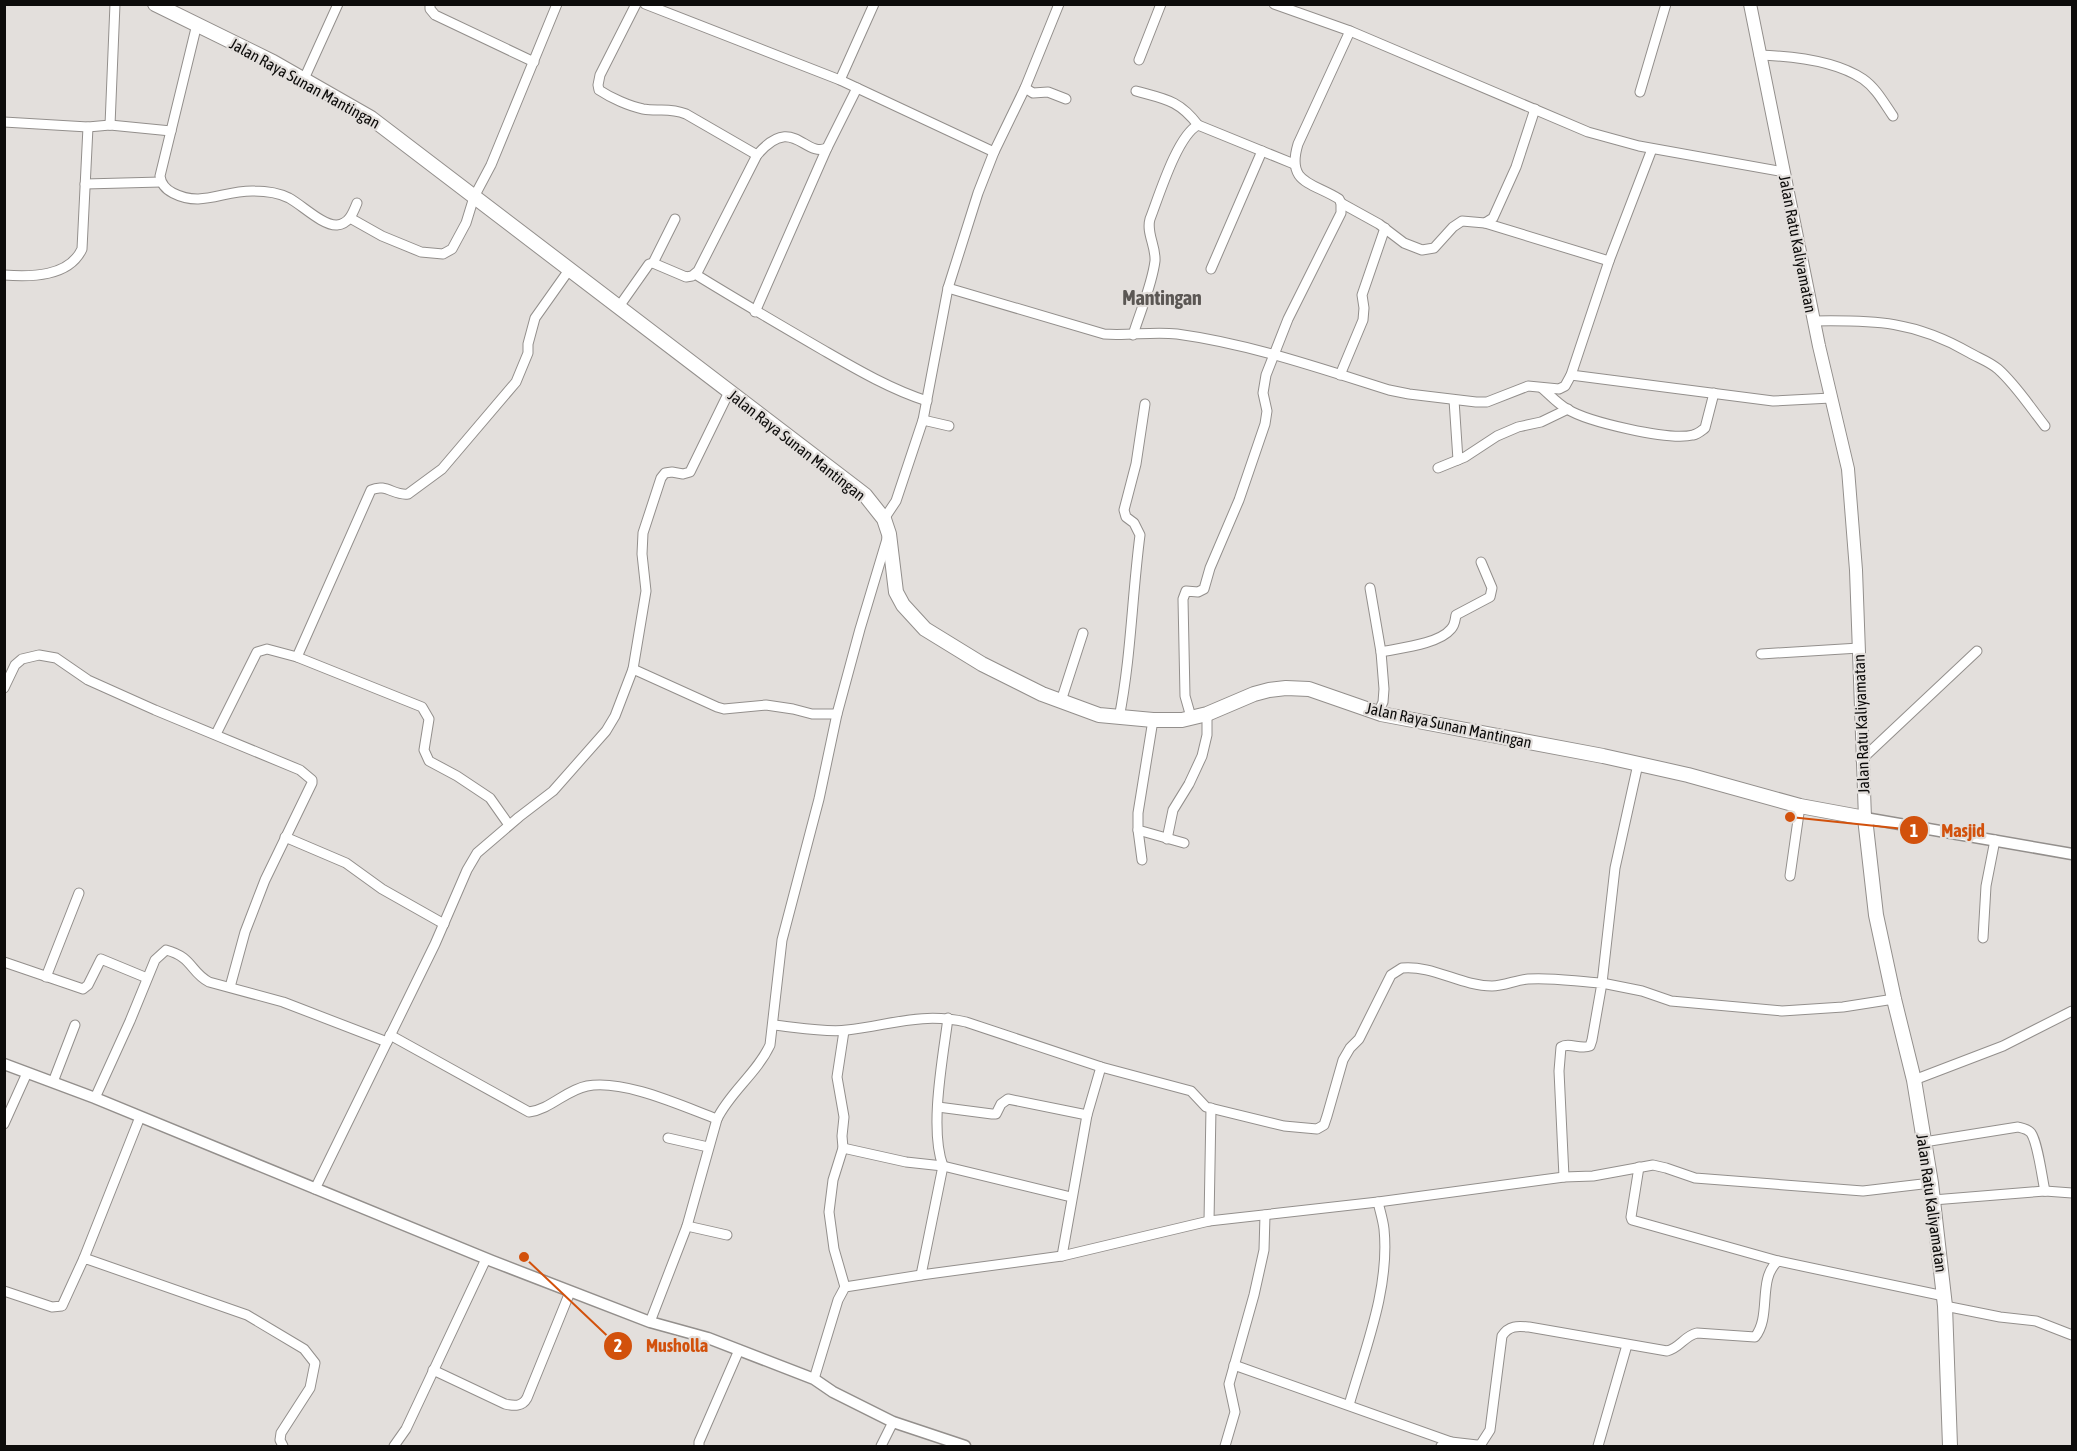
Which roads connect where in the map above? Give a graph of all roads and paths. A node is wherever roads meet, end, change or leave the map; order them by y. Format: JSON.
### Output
{"nodes":[{"id":1,"x":115,"y":4,"type":"edge"},
{"id":2,"x":155,"y":4,"type":"edge"},
{"id":3,"x":338,"y":4,"type":"edge"},
{"id":4,"x":430,"y":4,"type":"edge"},
{"id":5,"x":557,"y":4,"type":"edge"},
{"id":6,"x":636,"y":4,"type":"edge"},
{"id":7,"x":645,"y":4,"type":"edge"},
{"id":8,"x":874,"y":4,"type":"edge"},
{"id":9,"x":1059,"y":4,"type":"edge"},
{"id":10,"x":1161,"y":4,"type":"edge"},
{"id":11,"x":1274,"y":4,"type":"edge"},
{"id":12,"x":1666,"y":4,"type":"edge"},
{"id":13,"x":1750,"y":4,"type":"edge"},
{"id":14,"x":671,"y":9,"type":"edge"},
{"id":15,"x":197,"y":24,"type":"junction"},
{"id":16,"x":1350,"y":31,"type":"junction"},
{"id":17,"x":1759,"y":55,"type":"junction"},
{"id":18,"x":1138,"y":60,"type":"dead end"},
{"id":19,"x":534,"y":62,"type":"junction"},
{"id":20,"x":304,"y":79,"type":"junction"},
{"id":21,"x":840,"y":80,"type":"junction"},
{"id":22,"x":856,"y":88,"type":"junction"},
{"id":23,"x":1025,"y":88,"type":"junction"},
{"id":24,"x":1136,"y":91,"type":"dead end"},
{"id":25,"x":1640,"y":92,"type":"dead end"},
{"id":26,"x":1066,"y":99,"type":"dead end"},
{"id":27,"x":1535,"y":109,"type":"junction"},
{"id":28,"x":1893,"y":116,"type":"dead end"},
{"id":29,"x":4,"y":122,"type":"edge"},
{"id":30,"x":110,"y":125,"type":"junction"},
{"id":31,"x":1198,"y":125,"type":"junction"},
{"id":32,"x":88,"y":127,"type":"junction"},
{"id":33,"x":171,"y":131,"type":"junction"},
{"id":34,"x":827,"y":148,"type":"junction"},
{"id":35,"x":1652,"y":149,"type":"junction"},
{"id":36,"x":1262,"y":151,"type":"junction"},
{"id":37,"x":994,"y":152,"type":"junction"},
{"id":38,"x":757,"y":155,"type":"junction"},
{"id":39,"x":1294,"y":164,"type":"junction"},
{"id":40,"x":1784,"y":172,"type":"junction"},
{"id":41,"x":161,"y":182,"type":"junction"},
{"id":42,"x":85,"y":184,"type":"junction"},
{"id":43,"x":474,"y":197,"type":"junction"},
{"id":44,"x":357,"y":203,"type":"dead end"},
{"id":45,"x":1341,"y":203,"type":"junction"},
{"id":46,"x":350,"y":218,"type":"junction"},
{"id":47,"x":675,"y":219,"type":"dead end"},
{"id":48,"x":1485,"y":223,"type":"junction"},
{"id":49,"x":1385,"y":228,"type":"junction"},
{"id":50,"x":1609,"y":261,"type":"junction"},
{"id":51,"x":653,"y":263,"type":"junction"},
{"id":52,"x":1211,"y":269,"type":"dead end"},
{"id":53,"x":569,"y":270,"type":"junction"},
{"id":54,"x":695,"y":274,"type":"junction"},
{"id":55,"x":4,"y":275,"type":"edge"},
{"id":56,"x":948,"y":288,"type":"junction"},
{"id":57,"x":618,"y":308,"type":"junction"},
{"id":58,"x":755,"y":312,"type":"junction"},
{"id":59,"x":1814,"y":321,"type":"junction"},
{"id":60,"x":1133,"y":335,"type":"junction"},
{"id":61,"x":1274,"y":354,"type":"junction"},
{"id":62,"x":1340,"y":375,"type":"junction"},
{"id":63,"x":1571,"y":375,"type":"junction"},
{"id":64,"x":1542,"y":388,"type":"junction"},
{"id":65,"x":729,"y":392,"type":"junction"},
{"id":66,"x":1714,"y":393,"type":"junction"},
{"id":67,"x":1831,"y":398,"type":"junction"},
{"id":68,"x":1454,"y":400,"type":"junction"},
{"id":69,"x":927,"y":401,"type":"junction"},
{"id":70,"x":1145,"y":404,"type":"dead end"},
{"id":71,"x":1568,"y":410,"type":"junction"},
{"id":72,"x":923,"y":420,"type":"junction"},
{"id":73,"x":949,"y":426,"type":"dead end"},
{"id":74,"x":2045,"y":426,"type":"dead end"},
{"id":75,"x":1458,"y":460,"type":"junction"},
{"id":76,"x":1438,"y":468,"type":"dead end"},
{"id":77,"x":884,"y":519,"type":"junction"},
{"id":78,"x":889,"y":534,"type":"junction"},
{"id":79,"x":1481,"y":562,"type":"dead end"},
{"id":80,"x":1370,"y":588,"type":"dead end"},
{"id":81,"x":1083,"y":633,"type":"dead end"},
{"id":82,"x":1858,"y":648,"type":"junction"},
{"id":83,"x":1977,"y":651,"type":"dead end"},
{"id":84,"x":1381,"y":652,"type":"junction"},
{"id":85,"x":1761,"y":654,"type":"dead end"},
{"id":86,"x":297,"y":657,"type":"junction"},
{"id":87,"x":633,"y":669,"type":"junction"},
{"id":88,"x":4,"y":688,"type":"edge"},
{"id":89,"x":1061,"y":701,"type":"junction"},
{"id":90,"x":1380,"y":713,"type":"junction"},
{"id":91,"x":837,"y":714,"type":"junction"},
{"id":92,"x":1207,"y":714,"type":"junction"},
{"id":93,"x":1191,"y":717,"type":"junction"},
{"id":94,"x":1119,"y":718,"type":"junction"},
{"id":95,"x":1153,"y":720,"type":"junction"},
{"id":96,"x":216,"y":734,"type":"junction"},
{"id":97,"x":1861,"y":761,"type":"junction"},
{"id":98,"x":1638,"y":764,"type":"junction"},
{"id":99,"x":1800,"y":806,"type":"junction"},
{"id":100,"x":1864,"y":818,"type":"junction"},
{"id":101,"x":509,"y":825,"type":"junction"},
{"id":102,"x":1138,"y":830,"type":"junction"},
{"id":103,"x":285,"y":837,"type":"junction"},
{"id":104,"x":1167,"y":839,"type":"junction"},
{"id":105,"x":1995,"y":840,"type":"junction"},
{"id":106,"x":1184,"y":843,"type":"dead end"},
{"id":107,"x":2073,"y":854,"type":"edge"},
{"id":108,"x":1142,"y":860,"type":"dead end"},
{"id":109,"x":1790,"y":876,"type":"dead end"},
{"id":110,"x":79,"y":893,"type":"dead end"},
{"id":111,"x":444,"y":924,"type":"junction"},
{"id":112,"x":1983,"y":938,"type":"dead end"},
{"id":113,"x":4,"y":962,"type":"edge"},
{"id":114,"x":46,"y":976,"type":"junction"},
{"id":115,"x":147,"y":978,"type":"junction"},
{"id":116,"x":1602,"y":982,"type":"junction"},
{"id":117,"x":230,"y":987,"type":"junction"},
{"id":118,"x":1894,"y":999,"type":"junction"},
{"id":119,"x":2073,"y":1011,"type":"edge"},
{"id":120,"x":948,"y":1018,"type":"junction"},
{"id":121,"x":75,"y":1025,"type":"dead end"},
{"id":122,"x":773,"y":1025,"type":"junction"},
{"id":123,"x":844,"y":1031,"type":"junction"},
{"id":124,"x":388,"y":1039,"type":"junction"},
{"id":125,"x":4,"y":1064,"type":"edge"},
{"id":126,"x":1101,"y":1067,"type":"junction"},
{"id":127,"x":27,"y":1073,"type":"junction"},
{"id":128,"x":1914,"y":1080,"type":"junction"},
{"id":129,"x":53,"y":1082,"type":"junction"},
{"id":130,"x":95,"y":1098,"type":"junction"},
{"id":131,"x":938,"y":1107,"type":"junction"},
{"id":132,"x":1211,"y":1108,"type":"junction"},
{"id":133,"x":1087,"y":1115,"type":"junction"},
{"id":134,"x":140,"y":1117,"type":"junction"},
{"id":135,"x":717,"y":1119,"type":"junction"},
{"id":136,"x":4,"y":1124,"type":"edge"},
{"id":137,"x":668,"y":1138,"type":"dead end"},
{"id":138,"x":1924,"y":1142,"type":"junction"},
{"id":139,"x":708,"y":1147,"type":"junction"},
{"id":140,"x":843,"y":1148,"type":"junction"},
{"id":141,"x":943,"y":1166,"type":"junction"},
{"id":142,"x":1639,"y":1167,"type":"junction"},
{"id":143,"x":1564,"y":1177,"type":"junction"},
{"id":144,"x":1931,"y":1183,"type":"junction"},
{"id":145,"x":315,"y":1189,"type":"junction"},
{"id":146,"x":2045,"y":1191,"type":"junction"},
{"id":147,"x":2073,"y":1193,"type":"edge"},
{"id":148,"x":1071,"y":1197,"type":"junction"},
{"id":149,"x":1933,"y":1200,"type":"junction"},
{"id":150,"x":1378,"y":1202,"type":"junction"},
{"id":151,"x":1265,"y":1215,"type":"junction"},
{"id":152,"x":1209,"y":1221,"type":"junction"},
{"id":153,"x":687,"y":1226,"type":"junction"},
{"id":154,"x":727,"y":1234,"type":"dead end"},
{"id":155,"x":1062,"y":1256,"type":"junction"},
{"id":156,"x":84,"y":1258,"type":"junction"},
{"id":157,"x":486,"y":1259,"type":"junction"},
{"id":158,"x":1778,"y":1261,"type":"junction"},
{"id":159,"x":921,"y":1275,"type":"junction"},
{"id":160,"x":844,"y":1287,"type":"junction"},
{"id":161,"x":4,"y":1291,"type":"edge"},
{"id":162,"x":570,"y":1292,"type":"junction"},
{"id":163,"x":1944,"y":1301,"type":"junction"},
{"id":164,"x":650,"y":1322,"type":"junction"},
{"id":165,"x":2073,"y":1335,"type":"edge"},
{"id":166,"x":1627,"y":1345,"type":"junction"},
{"id":167,"x":739,"y":1350,"type":"junction"},
{"id":168,"x":1234,"y":1365,"type":"junction"},
{"id":169,"x":433,"y":1370,"type":"junction"},
{"id":170,"x":814,"y":1379,"type":"junction"},
{"id":171,"x":1349,"y":1405,"type":"junction"},
{"id":172,"x":893,"y":1422,"type":"junction"},
{"id":173,"x":1451,"y":1442,"type":"junction"},
{"id":174,"x":283,"y":1446,"type":"edge"},
{"id":175,"x":394,"y":1446,"type":"edge"},
{"id":176,"x":699,"y":1446,"type":"edge"},
{"id":177,"x":881,"y":1446,"type":"edge"},
{"id":178,"x":965,"y":1446,"type":"edge"},
{"id":179,"x":1225,"y":1446,"type":"edge"},
{"id":180,"x":1441,"y":1446,"type":"edge"},
{"id":181,"x":1599,"y":1446,"type":"edge"},
{"id":182,"x":1950,"y":1446,"type":"edge"}],
"edges":[{"from":1,"to":30,"type":"street"},
{"from":2,"to":15,"type":"main road","name":"Jalan Raya Sunan Mantingan"},
{"from":3,"to":20,"type":"street"},
{"from":4,"to":19,"type":"street"},
{"from":5,"to":19,"type":"street"},
{"from":6,"to":38,"type":"street"},
{"from":7,"to":14,"type":"street"},
{"from":8,"to":21,"type":"street"},
{"from":9,"to":23,"type":"street"},
{"from":10,"to":18,"type":"street"},
{"from":11,"to":16,"type":"street"},
{"from":12,"to":25,"type":"street"},
{"from":13,"to":17,"type":"main road","name":"Jalan Ratu Kaliyamatan"},
{"from":14,"to":21,"type":"street"},
{"from":15,"to":20,"type":"main road","name":"Jalan Raya Sunan Mantingan"},
{"from":15,"to":33,"type":"street"},
{"from":16,"to":27,"type":"street"},
{"from":16,"to":39,"type":"street"},
{"from":17,"to":28,"type":"street"},
{"from":17,"to":40,"type":"main road","name":"Jalan Ratu Kaliyamatan"},
{"from":19,"to":43,"type":"street"},
{"from":20,"to":43,"type":"main road","name":"Jalan Raya Sunan Mantingan"},
{"from":21,"to":22,"type":"street"},
{"from":22,"to":34,"type":"street"},
{"from":22,"to":37,"type":"street"},
{"from":23,"to":26,"type":"street"},
{"from":23,"to":37,"type":"street"},
{"from":24,"to":31,"type":"street"},
{"from":27,"to":35,"type":"street"},
{"from":27,"to":48,"type":"street"},
{"from":29,"to":32,"type":"street"},
{"from":30,"to":32,"type":"street"},
{"from":30,"to":33,"type":"street"},
{"from":31,"to":36,"type":"street"},
{"from":31,"to":60,"type":"street"},
{"from":32,"to":42,"type":"street"},
{"from":33,"to":41,"type":"street"},
{"from":34,"to":38,"type":"street"},
{"from":34,"to":58,"type":"street"},
{"from":35,"to":40,"type":"street"},
{"from":35,"to":50,"type":"street"},
{"from":36,"to":39,"type":"street"},
{"from":36,"to":52,"type":"street"},
{"from":37,"to":56,"type":"street"},
{"from":38,"to":54,"type":"street"},
{"from":39,"to":45,"type":"street"},
{"from":40,"to":59,"type":"main road","name":"Jalan Ratu Kaliyamatan"},
{"from":41,"to":42,"type":"street"},
{"from":41,"to":46,"type":"street"},
{"from":42,"to":55,"type":"street"},
{"from":43,"to":46,"type":"street"},
{"from":43,"to":53,"type":"main road","name":"Jalan Raya Sunan Mantingan"},
{"from":44,"to":46,"type":"street"},
{"from":45,"to":49,"type":"street"},
{"from":45,"to":61,"type":"street"},
{"from":47,"to":51,"type":"street"},
{"from":48,"to":49,"type":"street"},
{"from":48,"to":50,"type":"street"},
{"from":49,"to":62,"type":"street"},
{"from":50,"to":63,"type":"street"},
{"from":51,"to":54,"type":"street"},
{"from":51,"to":57,"type":"street"},
{"from":53,"to":57,"type":"main road","name":"Jalan Raya Sunan Mantingan"},
{"from":53,"to":86,"type":"street"},
{"from":54,"to":58,"type":"street"},
{"from":56,"to":60,"type":"street"},
{"from":56,"to":69,"type":"street"},
{"from":57,"to":65,"type":"main road","name":"Jalan Raya Sunan Mantingan"},
{"from":58,"to":69,"type":"street"},
{"from":59,"to":67,"type":"main road","name":"Jalan Ratu Kaliyamatan"},
{"from":59,"to":74,"type":"street"},
{"from":60,"to":61,"type":"street"},
{"from":61,"to":62,"type":"street"},
{"from":61,"to":93,"type":"street"},
{"from":62,"to":68,"type":"street"},
{"from":63,"to":64,"type":"street"},
{"from":63,"to":66,"type":"street"},
{"from":64,"to":68,"type":"street"},
{"from":64,"to":71,"type":"street"},
{"from":65,"to":77,"type":"main road","name":"Jalan Raya Sunan Mantingan"},
{"from":65,"to":87,"type":"street"},
{"from":66,"to":67,"type":"street"},
{"from":66,"to":71,"type":"street"},
{"from":67,"to":82,"type":"main road","name":"Jalan Ratu Kaliyamatan"},
{"from":68,"to":75,"type":"street"},
{"from":69,"to":72,"type":"street"},
{"from":70,"to":94,"type":"street"},
{"from":71,"to":75,"type":"street"},
{"from":72,"to":73,"type":"street"},
{"from":72,"to":77,"type":"street"},
{"from":75,"to":76,"type":"street"},
{"from":77,"to":78,"type":"main road","name":"Jalan Raya Sunan Mantingan"},
{"from":78,"to":89,"type":"main road","name":"Jalan Raya Sunan Mantingan"},
{"from":78,"to":91,"type":"street"},
{"from":79,"to":84,"type":"street"},
{"from":80,"to":84,"type":"street"},
{"from":81,"to":89,"type":"street"},
{"from":82,"to":85,"type":"street"},
{"from":82,"to":97,"type":"main road","name":"Jalan Ratu Kaliyamatan"},
{"from":83,"to":97,"type":"street"},
{"from":84,"to":90,"type":"street"},
{"from":86,"to":96,"type":"street"},
{"from":86,"to":101,"type":"street"},
{"from":87,"to":91,"type":"street"},
{"from":87,"to":101,"type":"street"},
{"from":88,"to":96,"type":"street"},
{"from":89,"to":94,"type":"main road","name":"Jalan Raya Sunan Mantingan"},
{"from":90,"to":92,"type":"main road","name":"Jalan Raya Sunan Mantingan"},
{"from":90,"to":98,"type":"main road","name":"Jalan Raya Sunan Mantingan"},
{"from":91,"to":122,"type":"street"},
{"from":92,"to":93,"type":"main road","name":"Jalan Raya Sunan Mantingan"},
{"from":92,"to":104,"type":"street"},
{"from":93,"to":95,"type":"main road","name":"Jalan Raya Sunan Mantingan"},
{"from":94,"to":95,"type":"main road","name":"Jalan Raya Sunan Mantingan"},
{"from":95,"to":102,"type":"street"},
{"from":96,"to":103,"type":"street"},
{"from":97,"to":100,"type":"main road","name":"Jalan Ratu Kaliyamatan"},
{"from":98,"to":99,"type":"main road","name":"Jalan Raya Sunan Mantingan"},
{"from":98,"to":116,"type":"street"},
{"from":99,"to":100,"type":"main road","name":"Jalan Raya Sunan Mantingan"},
{"from":99,"to":109,"type":"street"},
{"from":100,"to":105,"type":"street","name":"Jalan Raya Sunan Mantingan"},
{"from":100,"to":118,"type":"main road","name":"Jalan Ratu Kaliyamatan"},
{"from":101,"to":111,"type":"street"},
{"from":102,"to":104,"type":"street"},
{"from":102,"to":108,"type":"street"},
{"from":103,"to":111,"type":"street"},
{"from":103,"to":117,"type":"street"},
{"from":104,"to":106,"type":"street"},
{"from":105,"to":107,"type":"street","name":"Jalan Raya Sunan Mantingan"},
{"from":105,"to":112,"type":"street"},
{"from":110,"to":114,"type":"street"},
{"from":111,"to":124,"type":"street"},
{"from":113,"to":114,"type":"street"},
{"from":114,"to":115,"type":"street"},
{"from":115,"to":117,"type":"street"},
{"from":115,"to":130,"type":"street"},
{"from":116,"to":118,"type":"street"},
{"from":116,"to":132,"type":"street"},
{"from":116,"to":143,"type":"street"},
{"from":117,"to":124,"type":"street"},
{"from":118,"to":128,"type":"main road","name":"Jalan Ratu Kaliyamatan"},
{"from":119,"to":128,"type":"street"},
{"from":120,"to":123,"type":"street"},
{"from":120,"to":126,"type":"street"},
{"from":120,"to":131,"type":"street"},
{"from":121,"to":129,"type":"street"},
{"from":122,"to":123,"type":"street"},
{"from":122,"to":135,"type":"street"},
{"from":123,"to":140,"type":"street"},
{"from":124,"to":135,"type":"street"},
{"from":124,"to":145,"type":"street"},
{"from":125,"to":127,"type":"street"},
{"from":126,"to":132,"type":"street"},
{"from":126,"to":133,"type":"street"},
{"from":127,"to":129,"type":"street"},
{"from":127,"to":136,"type":"street"},
{"from":128,"to":138,"type":"main road","name":"Jalan Ratu Kaliyamatan"},
{"from":129,"to":130,"type":"street"},
{"from":130,"to":134,"type":"street"},
{"from":131,"to":133,"type":"street"},
{"from":131,"to":141,"type":"street"},
{"from":132,"to":152,"type":"street"},
{"from":133,"to":148,"type":"street"},
{"from":134,"to":145,"type":"street"},
{"from":134,"to":156,"type":"street"},
{"from":135,"to":139,"type":"street"},
{"from":137,"to":139,"type":"street"},
{"from":138,"to":144,"type":"main road","name":"Jalan Ratu Kaliyamatan"},
{"from":138,"to":146,"type":"street"},
{"from":139,"to":153,"type":"street"},
{"from":140,"to":141,"type":"street"},
{"from":140,"to":160,"type":"street"},
{"from":141,"to":148,"type":"street"},
{"from":141,"to":159,"type":"street"},
{"from":142,"to":143,"type":"street"},
{"from":142,"to":144,"type":"street"},
{"from":142,"to":158,"type":"street"},
{"from":143,"to":150,"type":"street"},
{"from":144,"to":149,"type":"main road","name":"Jalan Ratu Kaliyamatan"},
{"from":145,"to":157,"type":"street"},
{"from":146,"to":147,"type":"street"},
{"from":146,"to":149,"type":"street"},
{"from":148,"to":155,"type":"street"},
{"from":149,"to":163,"type":"main road","name":"Jalan Ratu Kaliyamatan"},
{"from":150,"to":151,"type":"street"},
{"from":150,"to":171,"type":"street"},
{"from":151,"to":152,"type":"street"},
{"from":151,"to":168,"type":"street"},
{"from":152,"to":155,"type":"street"},
{"from":153,"to":154,"type":"street"},
{"from":153,"to":164,"type":"street"},
{"from":155,"to":159,"type":"street"},
{"from":156,"to":161,"type":"street"},
{"from":156,"to":174,"type":"street"},
{"from":157,"to":162,"type":"street"},
{"from":157,"to":169,"type":"street"},
{"from":158,"to":163,"type":"street"},
{"from":158,"to":166,"type":"street"},
{"from":159,"to":160,"type":"street"},
{"from":160,"to":170,"type":"street"},
{"from":162,"to":164,"type":"street"},
{"from":162,"to":169,"type":"street"},
{"from":163,"to":165,"type":"street"},
{"from":163,"to":182,"type":"main road","name":"Jalan Ratu Kaliyamatan"},
{"from":164,"to":167,"type":"street"},
{"from":166,"to":173,"type":"street"},
{"from":166,"to":181,"type":"street"},
{"from":167,"to":170,"type":"street"},
{"from":167,"to":176,"type":"street"},
{"from":168,"to":171,"type":"street"},
{"from":168,"to":179,"type":"street"},
{"from":169,"to":175,"type":"street"},
{"from":170,"to":172,"type":"street"},
{"from":171,"to":173,"type":"street"},
{"from":172,"to":177,"type":"street"},
{"from":172,"to":178,"type":"street"},
{"from":173,"to":180,"type":"street"}]}
